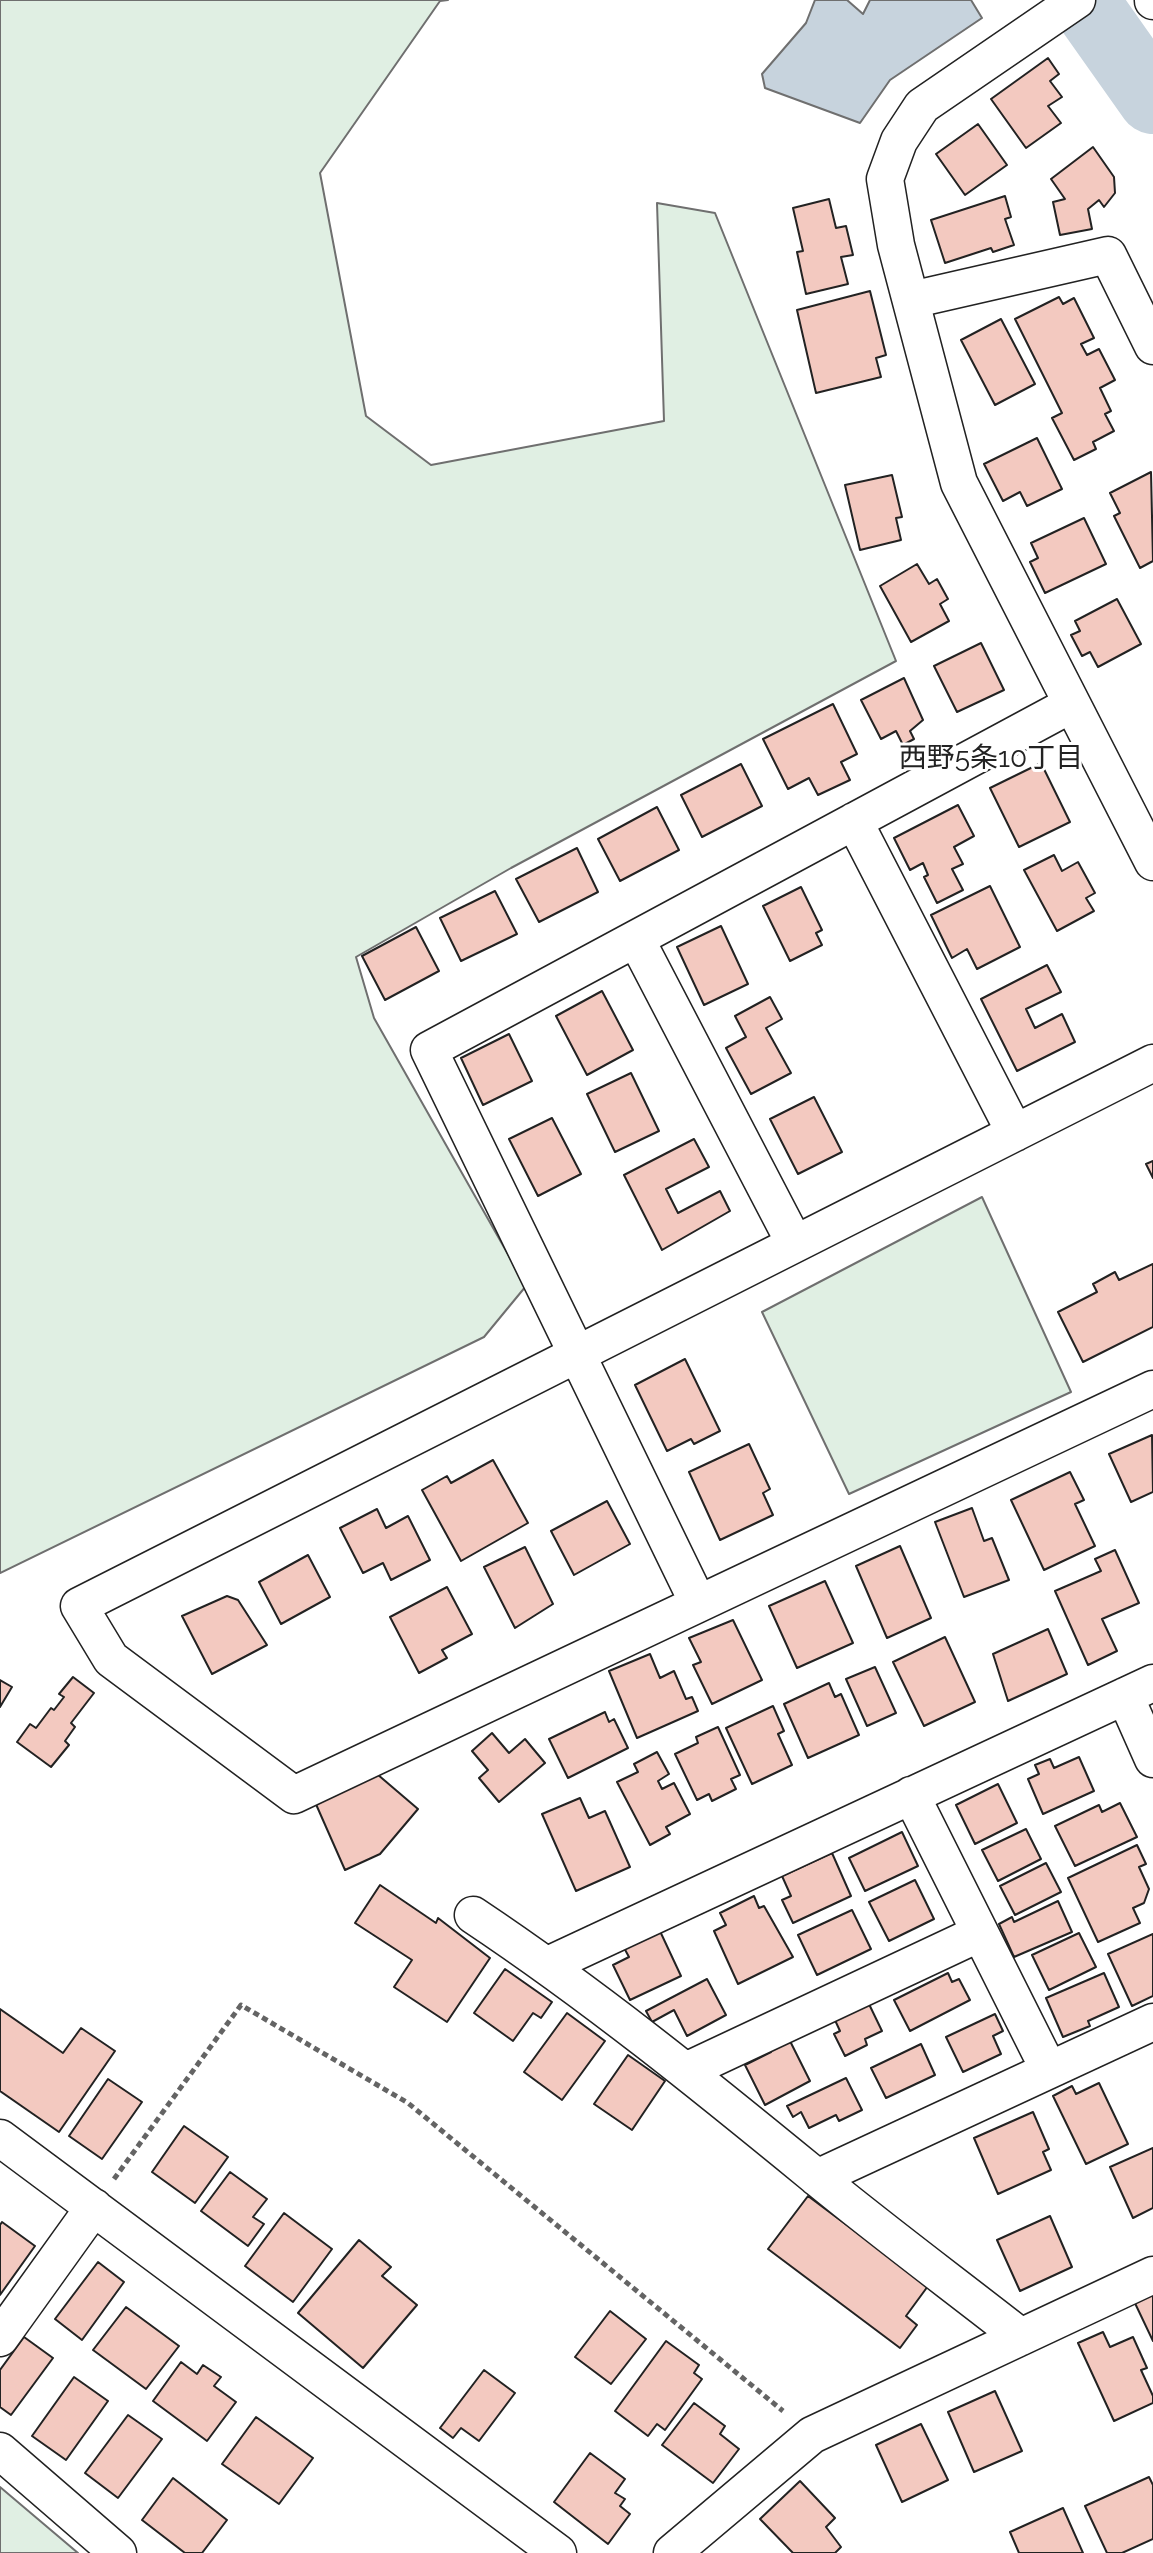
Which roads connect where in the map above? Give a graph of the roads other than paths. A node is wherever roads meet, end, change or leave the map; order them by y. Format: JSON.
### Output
{"nodes":[{"id":1,"x":1077,"y":0,"type":"edge"},
{"id":2,"x":911,"y":300,"type":"junction"},
{"id":3,"x":1153,"y":346,"type":"edge"},
{"id":4,"x":1072,"y":704,"type":"junction"},
{"id":5,"x":854,"y":821,"type":"junction"},
{"id":6,"x":1153,"y":862,"type":"edge"},
{"id":7,"x":636,"y":939,"type":"junction"},
{"id":8,"x":1153,"y":1063,"type":"edge"},
{"id":9,"x":1015,"y":1133,"type":"junction"},
{"id":10,"x":795,"y":1244,"type":"junction"},
{"id":11,"x":576,"y":1355,"type":"junction"},
{"id":12,"x":1153,"y":1389,"type":"edge"},
{"id":13,"x":698,"y":1603,"type":"junction"},
{"id":14,"x":1139,"y":1689,"type":"edge"},
{"id":15,"x":1153,"y":1759,"type":"edge"},
{"id":16,"x":911,"y":1795,"type":"junction"},
{"id":17,"x":473,"y":1915,"type":"dead end"},
{"id":18,"x":980,"y":1933,"type":"junction"},
{"id":19,"x":548,"y":1965,"type":"junction"},
{"id":20,"x":1153,"y":2022,"type":"edge"},
{"id":21,"x":688,"y":2070,"type":"junction"},
{"id":22,"x":1049,"y":2070,"type":"junction"},
{"id":23,"x":0,"y":2138,"type":"edge"},
{"id":24,"x":817,"y":2178,"type":"junction"},
{"id":25,"x":94,"y":2207,"type":"junction"},
{"id":26,"x":1153,"y":2275,"type":"edge"},
{"id":27,"x":1021,"y":2337,"type":"junction"},
{"id":28,"x":0,"y":2338,"type":"edge"},
{"id":29,"x":0,"y":2451,"type":"edge"},
{"id":30,"x":118,"y":2553,"type":"edge"},
{"id":31,"x":558,"y":2553,"type":"edge"},
{"id":32,"x":672,"y":2553,"type":"edge"}],
"edges":[{"from":1,"to":2,"type":"street"},
{"from":2,"to":3,"type":"street"},
{"from":2,"to":4,"type":"street"},
{"from":4,"to":5,"type":"street"},
{"from":4,"to":6,"type":"street"},
{"from":5,"to":7,"type":"street"},
{"from":5,"to":9,"type":"street"},
{"from":7,"to":10,"type":"street"},
{"from":7,"to":11,"type":"street"},
{"from":8,"to":9,"type":"street"},
{"from":9,"to":10,"type":"street"},
{"from":10,"to":11,"type":"street"},
{"from":11,"to":13,"type":"street"},
{"from":11,"to":13,"type":"street"},
{"from":12,"to":13,"type":"street"},
{"from":14,"to":15,"type":"street"},
{"from":14,"to":16,"type":"street"},
{"from":16,"to":18,"type":"street"},
{"from":16,"to":19,"type":"street"},
{"from":17,"to":19,"type":"street"},
{"from":18,"to":21,"type":"street"},
{"from":18,"to":22,"type":"street"},
{"from":19,"to":21,"type":"street"},
{"from":20,"to":22,"type":"street"},
{"from":21,"to":24,"type":"street"},
{"from":22,"to":24,"type":"street"},
{"from":23,"to":25,"type":"street"},
{"from":24,"to":27,"type":"street"},
{"from":25,"to":28,"type":"street"},
{"from":25,"to":31,"type":"street"},
{"from":26,"to":27,"type":"street"},
{"from":27,"to":32,"type":"street"},
{"from":29,"to":30,"type":"street"}]}
